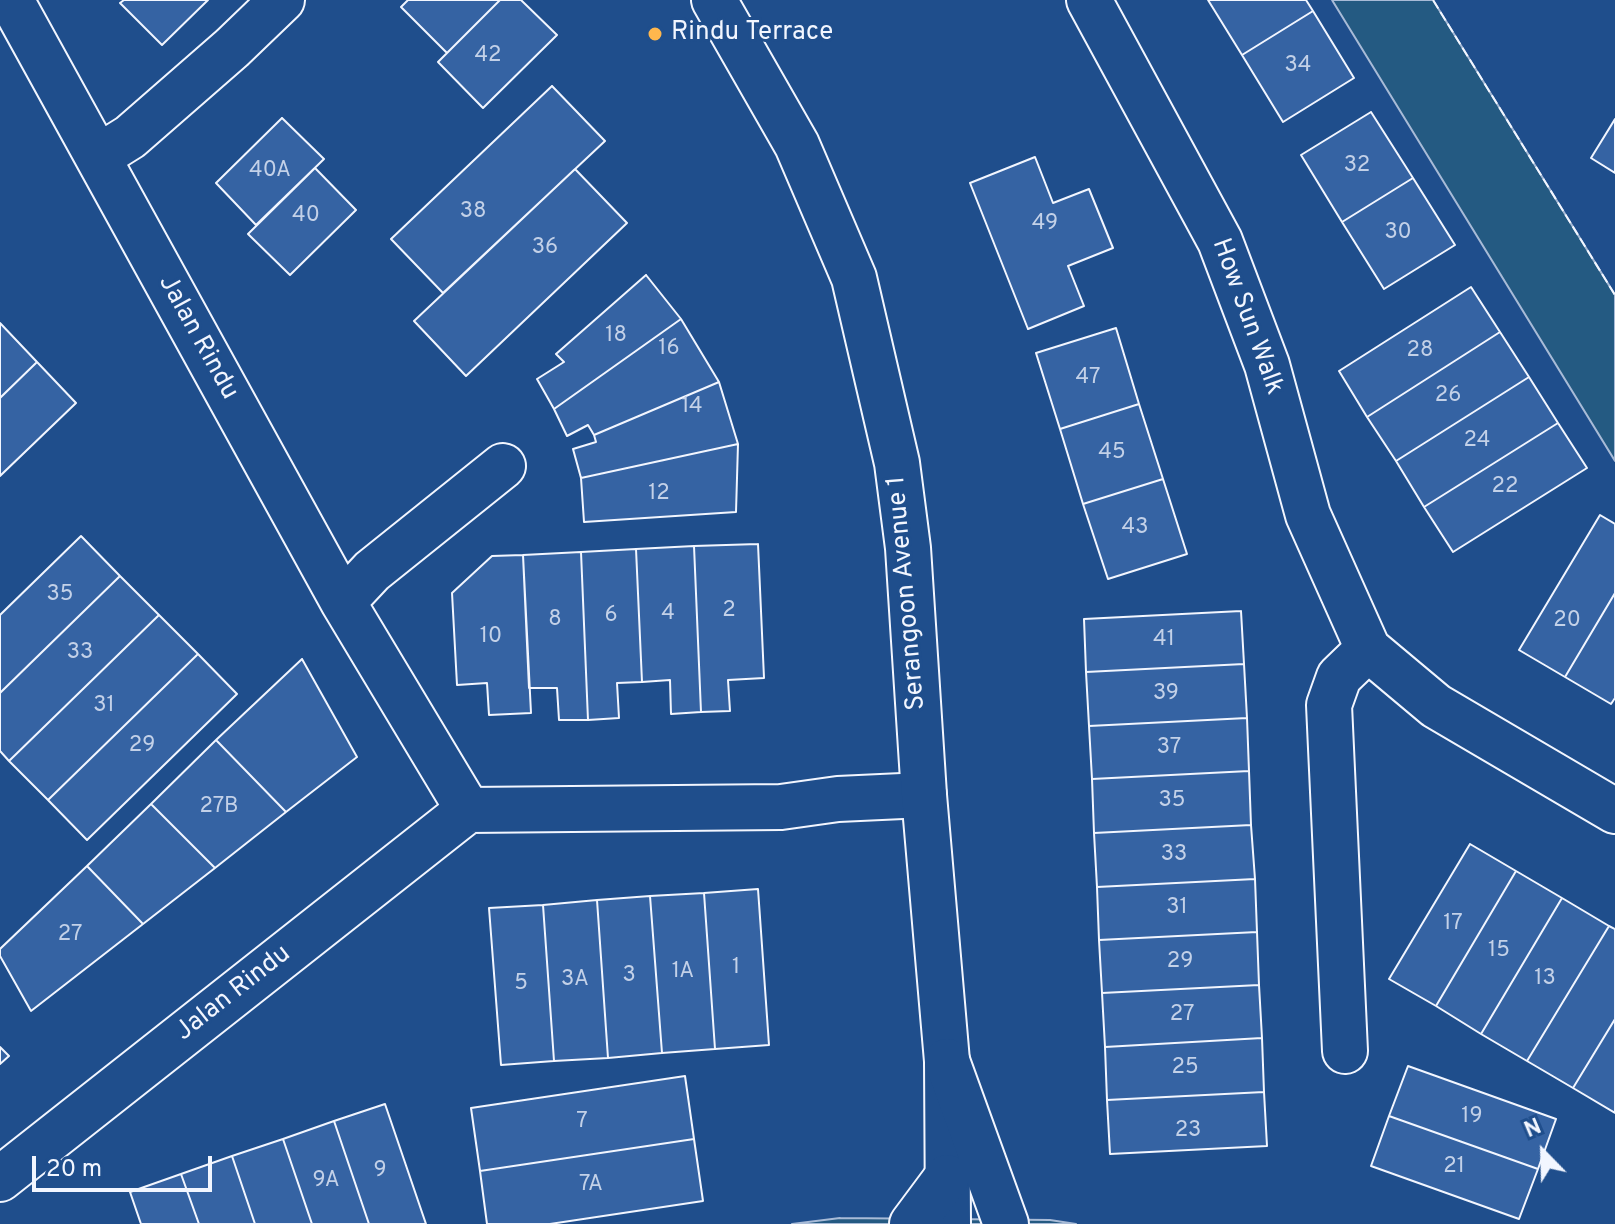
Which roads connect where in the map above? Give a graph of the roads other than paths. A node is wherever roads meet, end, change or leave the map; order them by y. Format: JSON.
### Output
{"nodes":[{"id":1,"x":11,"y":0,"type":"edge"},
{"id":2,"x":282,"y":0,"type":"edge"},
{"id":3,"x":714,"y":0,"type":"edge"},
{"id":4,"x":1089,"y":0,"type":"edge"},
{"id":5,"x":98,"y":157,"type":"junction"},
{"id":6,"x":503,"y":466,"type":"dead end"},
{"id":7,"x":343,"y":602,"type":"junction"},
{"id":8,"x":1368,"y":649,"type":"junction"},
{"id":9,"x":924,"y":795,"type":"junction"},
{"id":10,"x":468,"y":810,"type":"junction"},
{"id":11,"x":1615,"y":811,"type":"edge"},
{"id":12,"x":1345,"y":1051,"type":"dead end"},
{"id":13,"x":947,"y":1061,"type":"junction"},
{"id":14,"x":947,"y":1177,"type":"junction"},
{"id":15,"x":0,"y":1179,"type":"edge"},
{"id":16,"x":912,"y":1224,"type":"edge"},
{"id":17,"x":948,"y":1224,"type":"edge"},
{"id":18,"x":1006,"y":1224,"type":"edge"}],
"edges":[{"from":1,"to":5,"type":"main road","name":"Jalan Rindu"},
{"from":2,"to":5,"type":"main road"},
{"from":3,"to":9,"type":"main road","name":"Serangoon Avenue 1"},
{"from":4,"to":8,"type":"main road","name":"How Sun Walk"},
{"from":5,"to":7,"type":"main road","name":"Jalan Rindu"},
{"from":6,"to":7,"type":"main road"},
{"from":7,"to":10,"type":"main road","name":"Jalan Rindu"},
{"from":8,"to":11,"type":"main road","name":"How Sun Walk"},
{"from":8,"to":12,"type":"main road"},
{"from":9,"to":10,"type":"main road"},
{"from":9,"to":13,"type":"main road","name":"Serangoon Avenue 1"},
{"from":10,"to":15,"type":"main road","name":"Jalan Rindu"},
{"from":13,"to":14,"type":"main road","name":"Serangoon Avenue 1"},
{"from":13,"to":18,"type":"main road"},
{"from":14,"to":16,"type":"main road"},
{"from":14,"to":17,"type":"main road","name":"Serangoon Avenue 1"}]}
